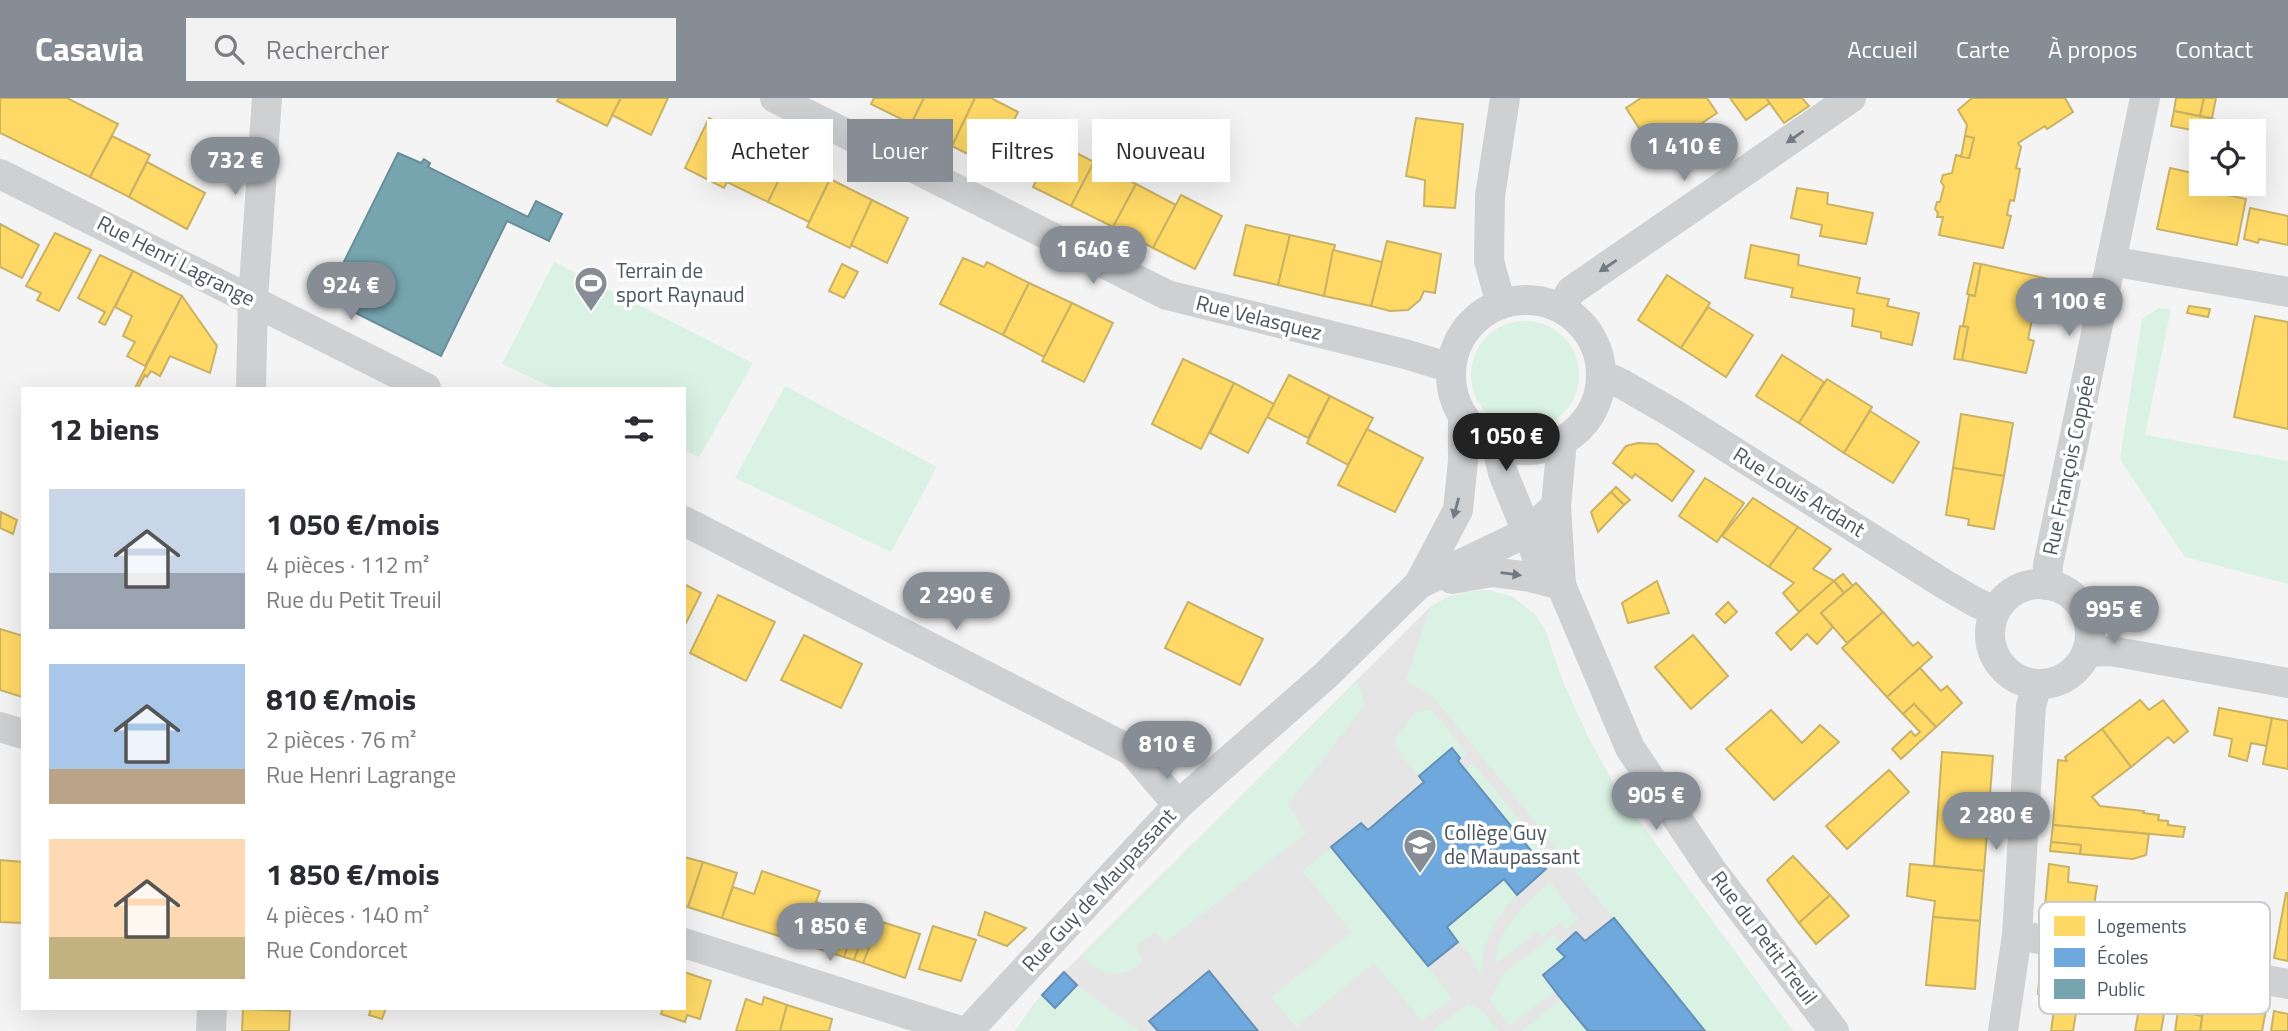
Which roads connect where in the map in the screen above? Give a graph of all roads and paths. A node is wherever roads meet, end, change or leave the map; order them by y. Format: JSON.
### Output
{"nodes":[{"id":1,"x":267,"y":98,"type":"edge"},
{"id":2,"x":775,"y":98,"type":"edge"},
{"id":3,"x":1505,"y":98,"type":"edge"},
{"id":4,"x":1851,"y":98,"type":"edge"},
{"id":5,"x":2145,"y":98,"type":"edge"},
{"id":6,"x":0,"y":174,"type":"edge"},
{"id":7,"x":2111,"y":261,"type":"junction"},
{"id":8,"x":2288,"y":292,"type":"edge"},
{"id":9,"x":253,"y":300,"type":"junction"},
{"id":10,"x":1501,"y":304,"type":"junction"},
{"id":11,"x":1561,"y":308,"type":"junction"},
{"id":12,"x":1451,"y":368,"type":"junction"},
{"id":13,"x":1602,"y":375,"type":"junction"},
{"id":14,"x":251,"y":387,"type":"edge"},
{"id":15,"x":424,"y":387,"type":"edge"},
{"id":16,"x":1463,"y":416,"type":"junction"},
{"id":17,"x":1562,"y":441,"type":"junction"},
{"id":18,"x":1496,"y":444,"type":"junction"},
{"id":19,"x":1556,"y":506,"type":"junction"},
{"id":20,"x":686,"y":522,"type":"edge"},
{"id":21,"x":1528,"y":532,"type":"junction"},
{"id":22,"x":1419,"y":584,"type":"junction"},
{"id":23,"x":1562,"y":584,"type":"junction"},
{"id":24,"x":2047,"y":585,"type":"junction"},
{"id":25,"x":1995,"y":611,"type":"junction"},
{"id":26,"x":2087,"y":652,"type":"junction"},
{"id":27,"x":2288,"y":683,"type":"edge"},
{"id":28,"x":2037,"y":684,"type":"junction"},
{"id":29,"x":0,"y":727,"type":"edge"},
{"id":30,"x":21,"y":733,"type":"edge"},
{"id":31,"x":1178,"y":805,"type":"junction"},
{"id":32,"x":2017,"y":935,"type":"junction"},
{"id":33,"x":2039,"y":939,"type":"edge"},
{"id":34,"x":686,"y":944,"type":"edge"},
{"id":35,"x":2270,"y":981,"type":"edge"},
{"id":36,"x":2288,"y":984,"type":"edge"},
{"id":37,"x":212,"y":1010,"type":"edge"},
{"id":38,"x":211,"y":1031,"type":"edge"},
{"id":39,"x":961,"y":1031,"type":"edge"},
{"id":40,"x":968,"y":1031,"type":"edge"},
{"id":41,"x":1834,"y":1031,"type":"edge"},
{"id":42,"x":2003,"y":1031,"type":"edge"}],
"edges":[{"from":1,"to":9,"type":"street"},
{"from":2,"to":12,"type":"street","name":"Rue Velasquez"},
{"from":3,"to":10,"type":"street"},
{"from":4,"to":11,"type":"street","one_way":true},
{"from":5,"to":7,"type":"street","name":"Rue François Coppée"},
{"from":6,"to":9,"type":"street","name":"Rue Henri Lagrange"},
{"from":7,"to":8,"type":"street"},
{"from":7,"to":24,"type":"street","name":"Rue François Coppée"},
{"from":9,"to":14,"type":"street"},
{"from":9,"to":15,"type":"street","name":"Rue Henri Lagrange"},
{"from":10,"to":11,"type":"street"},
{"from":10,"to":12,"type":"street"},
{"from":11,"to":13,"type":"street"},
{"from":12,"to":16,"type":"street"},
{"from":13,"to":17,"type":"street"},
{"from":13,"to":25,"type":"street","name":"Rue Louis Ardant"},
{"from":16,"to":18,"type":"street"},
{"from":16,"to":22,"type":"street","name":"Rue Guy de Maupassant","one_way":true},
{"from":17,"to":18,"type":"street"},
{"from":17,"to":19,"type":"street","name":"Rue du Petit Treuil"},
{"from":18,"to":21,"type":"street","name":"Rue du Petit Treuil"},
{"from":19,"to":21,"type":"street","name":"Rue Guy de Maupassant"},
{"from":19,"to":23,"type":"street","name":"Rue du Petit Treuil"},
{"from":20,"to":31,"type":"street"},
{"from":21,"to":22,"type":"street","name":"Rue Guy de Maupassant"},
{"from":21,"to":23,"type":"street","name":"Rue du Petit Treuil"},
{"from":22,"to":23,"type":"street","one_way":true},
{"from":22,"to":31,"type":"street","name":"Rue Guy de Maupassant"},
{"from":23,"to":41,"type":"street","name":"Rue du Petit Treuil"},
{"from":24,"to":25,"type":"street"},
{"from":24,"to":26,"type":"street"},
{"from":25,"to":28,"type":"street"},
{"from":26,"to":27,"type":"street"},
{"from":26,"to":28,"type":"street"},
{"from":28,"to":32,"type":"street"},
{"from":29,"to":30,"type":"street"},
{"from":31,"to":40,"type":"street","name":"Rue Guy de Maupassant"},
{"from":32,"to":33,"type":"street"},
{"from":32,"to":42,"type":"street"},
{"from":34,"to":39,"type":"street"},
{"from":35,"to":36,"type":"street"},
{"from":37,"to":38,"type":"street"}]}
